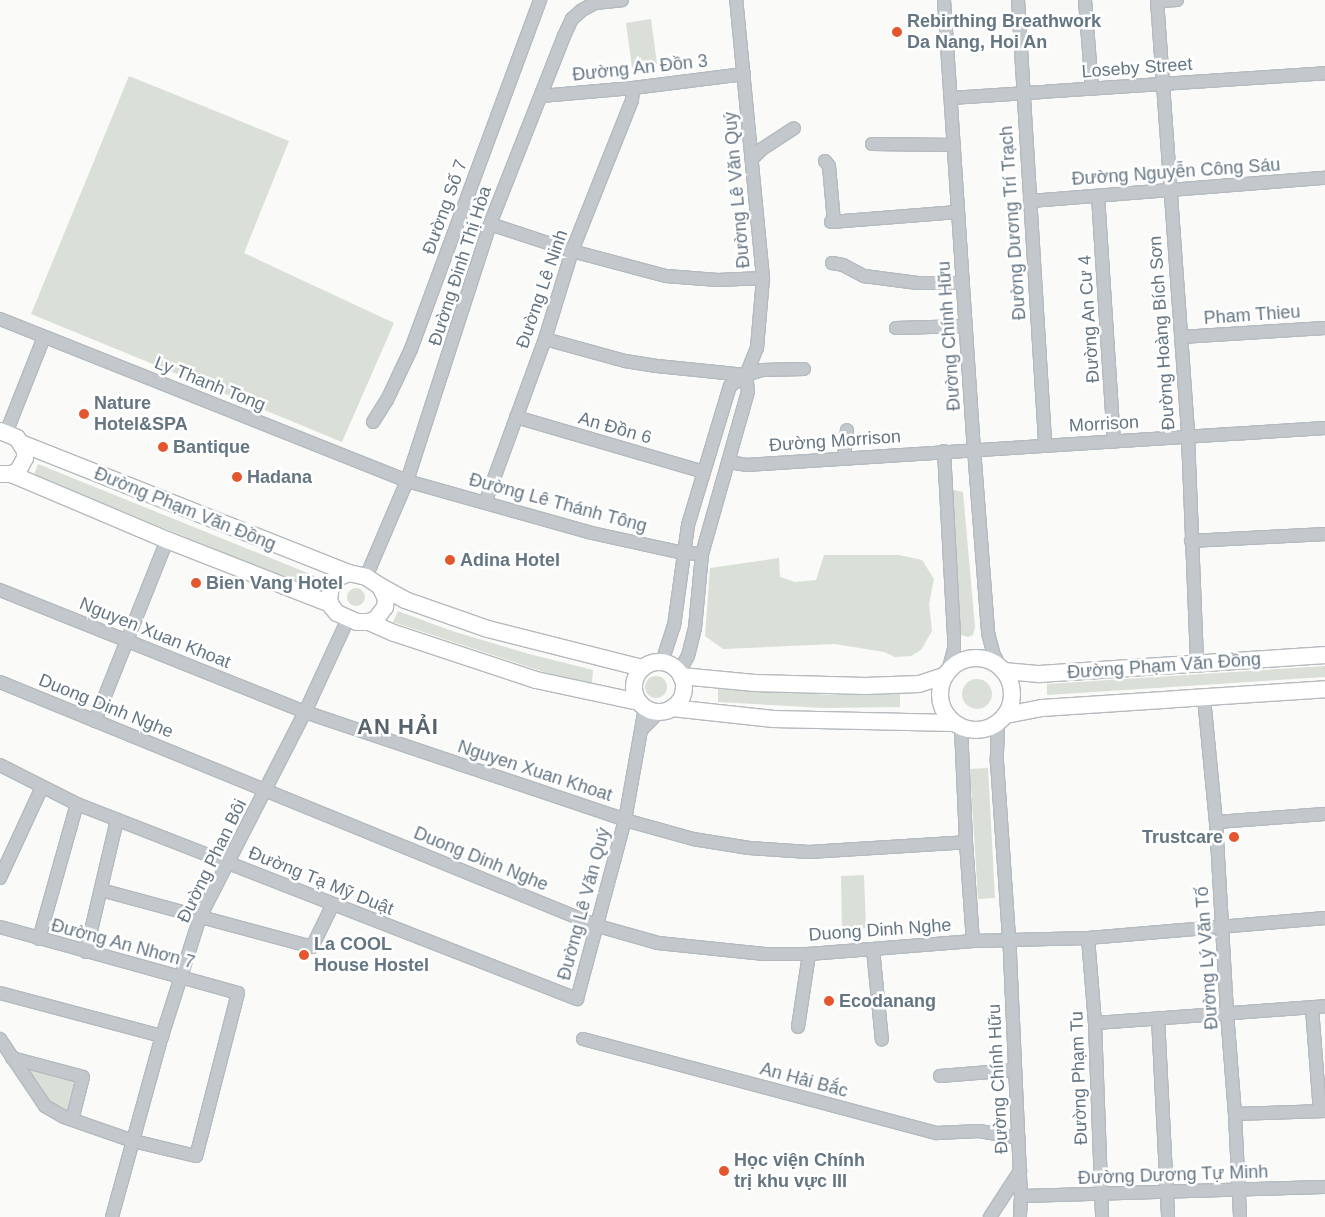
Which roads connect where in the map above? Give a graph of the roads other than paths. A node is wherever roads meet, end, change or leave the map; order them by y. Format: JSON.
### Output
{"nodes":[{"id":1,"x":540,"y":0,"type":"edge"},
{"id":2,"x":622,"y":0,"type":"edge"},
{"id":3,"x":736,"y":0,"type":"edge"},
{"id":4,"x":944,"y":0,"type":"edge"},
{"id":5,"x":1018,"y":0,"type":"edge"},
{"id":6,"x":1084,"y":0,"type":"edge"},
{"id":7,"x":1177,"y":0,"type":"edge"},
{"id":8,"x":1158,"y":1,"type":"edge"},
{"id":9,"x":1325,"y":73,"type":"edge"},
{"id":10,"x":744,"y":74,"type":"junction"},
{"id":11,"x":1164,"y":83,"type":"junction"},
{"id":12,"x":633,"y":88,"type":"junction"},
{"id":13,"x":1092,"y":89,"type":"junction"},
{"id":14,"x":1022,"y":93,"type":"junction"},
{"id":15,"x":540,"y":96,"type":"junction"},
{"id":16,"x":951,"y":98,"type":"junction"},
{"id":17,"x":794,"y":128,"type":"dead end"},
{"id":18,"x":872,"y":144,"type":"dead end"},
{"id":19,"x":954,"y":145,"type":"junction"},
{"id":20,"x":752,"y":160,"type":"junction"},
{"id":21,"x":825,"y":161,"type":"dead end"},
{"id":22,"x":1325,"y":178,"type":"edge"},
{"id":23,"x":1169,"y":192,"type":"junction"},
{"id":24,"x":1098,"y":196,"type":"junction"},
{"id":25,"x":1030,"y":201,"type":"junction"},
{"id":26,"x":958,"y":212,"type":"junction"},
{"id":27,"x":490,"y":224,"type":"junction"},
{"id":28,"x":572,"y":251,"type":"junction"},
{"id":29,"x":832,"y":263,"type":"dead end"},
{"id":30,"x":763,"y":278,"type":"junction"},
{"id":31,"x":963,"y":283,"type":"junction"},
{"id":32,"x":0,"y":319,"type":"edge"},
{"id":33,"x":966,"y":326,"type":"junction"},
{"id":34,"x":896,"y":328,"type":"dead end"},
{"id":35,"x":1325,"y":328,"type":"edge"},
{"id":36,"x":44,"y":337,"type":"junction"},
{"id":37,"x":545,"y":338,"type":"junction"},
{"id":38,"x":1181,"y":338,"type":"junction"},
{"id":39,"x":804,"y":369,"type":"dead end"},
{"id":40,"x":746,"y":375,"type":"junction"},
{"id":41,"x":516,"y":417,"type":"junction"},
{"id":42,"x":373,"y":422,"type":"dead end"},
{"id":43,"x":1325,"y":428,"type":"edge"},
{"id":44,"x":847,"y":430,"type":"dead end"},
{"id":45,"x":3,"y":432,"type":"edge"},
{"id":46,"x":1188,"y":437,"type":"junction"},
{"id":47,"x":1114,"y":441,"type":"junction"},
{"id":48,"x":23,"y":444,"type":"junction"},
{"id":49,"x":1045,"y":444,"type":"junction"},
{"id":50,"x":974,"y":449,"type":"junction"},
{"id":51,"x":944,"y":451,"type":"junction"},
{"id":52,"x":844,"y":458,"type":"junction"},
{"id":53,"x":729,"y":462,"type":"junction"},
{"id":54,"x":704,"y":472,"type":"junction"},
{"id":55,"x":6,"y":474,"type":"edge"},
{"id":56,"x":407,"y":481,"type":"junction"},
{"id":57,"x":485,"y":503,"type":"junction"},
{"id":58,"x":1325,"y":534,"type":"edge"},
{"id":59,"x":167,"y":540,"type":"junction"},
{"id":60,"x":1191,"y":541,"type":"junction"},
{"id":61,"x":684,"y":553,"type":"junction"},
{"id":62,"x":702,"y":554,"type":"junction"},
{"id":63,"x":349,"y":573,"type":"junction"},
{"id":64,"x":366,"y":577,"type":"junction"},
{"id":65,"x":380,"y":586,"type":"junction"},
{"id":66,"x":0,"y":590,"type":"edge"},
{"id":67,"x":330,"y":604,"type":"junction"},
{"id":68,"x":348,"y":618,"type":"junction"},
{"id":69,"x":369,"y":622,"type":"junction"},
{"id":70,"x":128,"y":641,"type":"junction"},
{"id":71,"x":1325,"y":655,"type":"edge"},
{"id":72,"x":662,"y":662,"type":"junction"},
{"id":73,"x":1197,"y":663,"type":"junction"},
{"id":74,"x":642,"y":668,"type":"junction"},
{"id":75,"x":1002,"y":669,"type":"junction"},
{"id":76,"x":947,"y":673,"type":"junction"},
{"id":77,"x":680,"y":674,"type":"junction"},
{"id":78,"x":0,"y":682,"type":"edge"},
{"id":79,"x":1325,"y":689,"type":"edge"},
{"id":80,"x":1204,"y":698,"type":"junction"},
{"id":81,"x":653,"y":707,"type":"junction"},
{"id":82,"x":305,"y":712,"type":"junction"},
{"id":83,"x":1002,"y":719,"type":"junction"},
{"id":84,"x":95,"y":720,"type":"junction"},
{"id":85,"x":958,"y":725,"type":"junction"},
{"id":86,"x":0,"y":765,"type":"edge"},
{"id":87,"x":42,"y":787,"type":"junction"},
{"id":88,"x":266,"y":789,"type":"junction"},
{"id":89,"x":77,"y":804,"type":"junction"},
{"id":90,"x":1325,"y":814,"type":"edge"},
{"id":91,"x":117,"y":820,"type":"junction"},
{"id":92,"x":625,"y":820,"type":"junction"},
{"id":93,"x":1216,"y":822,"type":"junction"},
{"id":94,"x":966,"y":842,"type":"junction"},
{"id":95,"x":230,"y":863,"type":"junction"},
{"id":96,"x":0,"y":878,"type":"edge"},
{"id":97,"x":101,"y":890,"type":"junction"},
{"id":98,"x":332,"y":906,"type":"junction"},
{"id":99,"x":200,"y":917,"type":"junction"},
{"id":100,"x":1325,"y":918,"type":"edge"},
{"id":101,"x":1221,"y":925,"type":"junction"},
{"id":102,"x":598,"y":926,"type":"junction"},
{"id":103,"x":0,"y":927,"type":"edge"},
{"id":104,"x":1088,"y":938,"type":"junction"},
{"id":105,"x":38,"y":939,"type":"junction"},
{"id":106,"x":1008,"y":939,"type":"junction"},
{"id":107,"x":973,"y":941,"type":"junction"},
{"id":108,"x":873,"y":949,"type":"junction"},
{"id":109,"x":86,"y":952,"type":"junction"},
{"id":110,"x":809,"y":954,"type":"junction"},
{"id":111,"x":180,"y":978,"type":"junction"},
{"id":112,"x":0,"y":994,"type":"edge"},
{"id":113,"x":577,"y":999,"type":"joint"},
{"id":114,"x":1325,"y":1006,"type":"edge"},
{"id":115,"x":1312,"y":1008,"type":"junction"},
{"id":116,"x":1227,"y":1013,"type":"junction"},
{"id":117,"x":1158,"y":1018,"type":"junction"},
{"id":118,"x":1095,"y":1023,"type":"junction"},
{"id":119,"x":798,"y":1027,"type":"dead end"},
{"id":120,"x":162,"y":1036,"type":"junction"},
{"id":121,"x":583,"y":1039,"type":"dead end"},
{"id":122,"x":0,"y":1040,"type":"edge"},
{"id":123,"x":882,"y":1040,"type":"dead end"},
{"id":124,"x":12,"y":1058,"type":"junction"},
{"id":125,"x":1015,"y":1070,"type":"junction"},
{"id":126,"x":940,"y":1076,"type":"dead end"},
{"id":127,"x":1323,"y":1111,"type":"edge"},
{"id":128,"x":1236,"y":1114,"type":"junction"},
{"id":129,"x":72,"y":1120,"type":"junction"},
{"id":130,"x":1018,"y":1138,"type":"junction"},
{"id":131,"x":133,"y":1141,"type":"junction"},
{"id":132,"x":1020,"y":1171,"type":"junction"},
{"id":133,"x":1325,"y":1187,"type":"edge"},
{"id":134,"x":1238,"y":1191,"type":"junction"},
{"id":135,"x":1167,"y":1192,"type":"junction"},
{"id":136,"x":1101,"y":1194,"type":"junction"},
{"id":137,"x":1021,"y":1196,"type":"junction"},
{"id":138,"x":112,"y":1217,"type":"edge"},
{"id":139,"x":990,"y":1217,"type":"edge"},
{"id":140,"x":1020,"y":1217,"type":"edge"},
{"id":141,"x":1102,"y":1217,"type":"edge"},
{"id":142,"x":1168,"y":1217,"type":"edge"},
{"id":143,"x":1240,"y":1217,"type":"edge"}],
"edges":[{"from":1,"to":42,"type":"street","name":"Đường Số 7"},
{"from":2,"to":15,"type":"street","name":"Đường Đinh Thị Hòa"},
{"from":3,"to":10,"type":"street","name":"Đường Lê Văn Quý"},
{"from":4,"to":16,"type":"street","name":"Đường Chính Hữu"},
{"from":5,"to":14,"type":"street","name":"Đường Dương Trí Trạch"},
{"from":6,"to":13,"type":"street"},
{"from":7,"to":8,"type":"street"},
{"from":8,"to":11,"type":"street","name":"Đường Hoàng Bích Sơn"},
{"from":9,"to":11,"type":"street","name":"Loseby Street"},
{"from":10,"to":12,"type":"street","name":"Đường An Đồn 3"},
{"from":10,"to":20,"type":"street","name":"Đường Lê Văn Quý"},
{"from":11,"to":13,"type":"street","name":"Loseby Street"},
{"from":11,"to":23,"type":"street","name":"Đường Hoàng Bích Sơn"},
{"from":12,"to":15,"type":"street","name":"Đường An Đồn 3"},
{"from":12,"to":28,"type":"street","name":"Đường Lê Ninh"},
{"from":13,"to":14,"type":"street","name":"Loseby Street"},
{"from":14,"to":16,"type":"street","name":"Loseby Street"},
{"from":14,"to":25,"type":"street","name":"Đường Dương Trí Trạch"},
{"from":15,"to":27,"type":"street","name":"Đường Đinh Thị Hòa"},
{"from":16,"to":19,"type":"street","name":"Đường Chính Hữu"},
{"from":17,"to":20,"type":"street"},
{"from":18,"to":19,"type":"street"},
{"from":19,"to":26,"type":"street","name":"Đường Chính Hữu"},
{"from":20,"to":30,"type":"street","name":"Đường Lê Văn Quý"},
{"from":21,"to":26,"type":"street"},
{"from":22,"to":23,"type":"street","name":"Đường Nguyễn Công Sáu"},
{"from":23,"to":24,"type":"street","name":"Đường Nguyễn Công Sáu"},
{"from":23,"to":38,"type":"street","name":"Đường Hoàng Bích Sơn"},
{"from":24,"to":25,"type":"street","name":"Đường Nguyễn Công Sáu"},
{"from":24,"to":47,"type":"street","name":"Đường An Cư 4"},
{"from":25,"to":49,"type":"street","name":"Đường Dương Trí Trạch"},
{"from":26,"to":31,"type":"street","name":"Đường Chính Hữu"},
{"from":27,"to":28,"type":"street"},
{"from":27,"to":56,"type":"street","name":"Đường Đinh Thị Hòa"},
{"from":28,"to":30,"type":"street"},
{"from":28,"to":37,"type":"street","name":"Đường Lê Ninh"},
{"from":29,"to":31,"type":"street"},
{"from":30,"to":40,"type":"street","name":"Đường Lê Văn Quý"},
{"from":31,"to":33,"type":"street","name":"Đường Chính Hữu"},
{"from":32,"to":36,"type":"street","name":"Ly Thanh Tong"},
{"from":33,"to":34,"type":"street"},
{"from":33,"to":50,"type":"street","name":"Đường Chính Hữu"},
{"from":35,"to":38,"type":"street","name":"Pham Thieu"},
{"from":36,"to":45,"type":"street"},
{"from":36,"to":56,"type":"street","name":"Ly Thanh Tong"},
{"from":37,"to":40,"type":"street"},
{"from":37,"to":41,"type":"street","name":"Đường Lê Ninh"},
{"from":38,"to":46,"type":"street","name":"Đường Hoàng Bích Sơn"},
{"from":39,"to":40,"type":"street"},
{"from":40,"to":53,"type":"street","name":"Đường Lê Văn Quý"},
{"from":40,"to":54,"type":"street","name":"Đường Lê Văn Quý"},
{"from":41,"to":54,"type":"street","name":"An Đồn 6"},
{"from":41,"to":57,"type":"street","name":"Đường Lê Ninh"},
{"from":43,"to":46,"type":"street","name":"Morrison"},
{"from":44,"to":52,"type":"street"},
{"from":45,"to":48,"type":"main road","name":"Đường Phạm Văn Đồng"},
{"from":46,"to":47,"type":"street","name":"Morrison"},
{"from":46,"to":60,"type":"street","name":"Đường Hoàng Bích Sơn"},
{"from":47,"to":49,"type":"street","name":"Morrison"},
{"from":48,"to":55,"type":"main road"},
{"from":48,"to":63,"type":"main road","name":"Đường Phạm Văn Đồng"},
{"from":49,"to":50,"type":"street","name":"Morrison"},
{"from":50,"to":51,"type":"street","name":"Morrison"},
{"from":50,"to":75,"type":"street","name":"Đường Chính Hữu"},
{"from":51,"to":52,"type":"street","name":"Đường Morrison"},
{"from":51,"to":76,"type":"street"},
{"from":52,"to":53,"type":"street","name":"Đường Morrison"},
{"from":53,"to":62,"type":"street","name":"Đường Lê Văn Quý"},
{"from":54,"to":61,"type":"street","name":"Đường Lê Văn Quý"},
{"from":55,"to":59,"type":"main road","name":"Đường Phạm Văn Đồng"},
{"from":56,"to":57,"type":"street","name":"Đường Lê Thánh Tông"},
{"from":56,"to":64,"type":"street","name":"Đường Đinh Thị Hòa"},
{"from":57,"to":61,"type":"street","name":"Đường Lê Thánh Tông"},
{"from":58,"to":60,"type":"street"},
{"from":59,"to":67,"type":"main road","name":"Đường Phạm Văn Đồng"},
{"from":59,"to":70,"type":"street"},
{"from":60,"to":73,"type":"street","name":"Đường Hoàng Bích Sơn"},
{"from":61,"to":62,"type":"street","name":"Đường Lê Thánh Tông"},
{"from":61,"to":72,"type":"street","name":"Đường Lê Văn Quý"},
{"from":62,"to":77,"type":"street","name":"Đường Lê Văn Quý"},
{"from":63,"to":64,"type":"main road"},
{"from":63,"to":67,"type":"main road"},
{"from":64,"to":65,"type":"main road"},
{"from":65,"to":69,"type":"main road"},
{"from":65,"to":74,"type":"main road"},
{"from":66,"to":70,"type":"street","name":"Nguyen Xuan Khoat"},
{"from":67,"to":68,"type":"main road"},
{"from":68,"to":69,"type":"main road"},
{"from":68,"to":82,"type":"street","name":"Đường Phan Bôi"},
{"from":69,"to":81,"type":"main road"},
{"from":70,"to":82,"type":"street","name":"Nguyen Xuan Khoat"},
{"from":70,"to":84,"type":"street"},
{"from":71,"to":73,"type":"main road","name":"Đường Phạm Văn Đồng"},
{"from":72,"to":74,"type":"main road"},
{"from":72,"to":77,"type":"main road"},
{"from":73,"to":75,"type":"main road","name":"Đường Phạm Văn Đồng"},
{"from":74,"to":81,"type":"main road"},
{"from":75,"to":76,"type":"main road"},
{"from":75,"to":83,"type":"main road"},
{"from":76,"to":77,"type":"main road"},
{"from":76,"to":85,"type":"main road"},
{"from":77,"to":81,"type":"main road"},
{"from":78,"to":84,"type":"street","name":"Duong Dinh Nghe"},
{"from":79,"to":80,"type":"main road","name":"Đường Phạm Văn Đồng"},
{"from":80,"to":83,"type":"main road","name":"Đường Phạm Văn Đồng"},
{"from":80,"to":93,"type":"street","name":"Đường Lý Văn Tố"},
{"from":81,"to":85,"type":"main road"},
{"from":81,"to":92,"type":"street","name":"Đường Lê Văn Quý"},
{"from":82,"to":88,"type":"street","name":"Đường Phan Bôi"},
{"from":82,"to":92,"type":"street","name":"Nguyen Xuan Khoat"},
{"from":83,"to":85,"type":"main road"},
{"from":83,"to":106,"type":"street","name":"Đường Chính Hữu"},
{"from":84,"to":88,"type":"street","name":"Duong Dinh Nghe"},
{"from":85,"to":94,"type":"street"},
{"from":86,"to":87,"type":"street","name":"Đường Tạ Mỹ Duật"},
{"from":87,"to":89,"type":"street","name":"Đường Tạ Mỹ Duật"},
{"from":87,"to":96,"type":"street"},
{"from":88,"to":95,"type":"street","name":"Đường Phan Bôi"},
{"from":88,"to":102,"type":"street","name":"Duong Dinh Nghe"},
{"from":89,"to":91,"type":"street","name":"Đường Tạ Mỹ Duật"},
{"from":89,"to":105,"type":"street"},
{"from":90,"to":93,"type":"street"},
{"from":91,"to":95,"type":"street","name":"Đường Tạ Mỹ Duật"},
{"from":91,"to":97,"type":"street"},
{"from":92,"to":94,"type":"street","name":"Nguyen Xuan Khoat"},
{"from":92,"to":102,"type":"street","name":"Đường Lê Văn Quý"},
{"from":93,"to":101,"type":"street","name":"Đường Lý Văn Tố"},
{"from":94,"to":107,"type":"street"},
{"from":95,"to":98,"type":"street","name":"Đường Tạ Mỹ Duật"},
{"from":95,"to":99,"type":"street","name":"Đường Phan Bôi"},
{"from":97,"to":99,"type":"street"},
{"from":97,"to":109,"type":"street"},
{"from":98,"to":99,"type":"street"},
{"from":98,"to":113,"type":"street","name":"Đường Tạ Mỹ Duật"},
{"from":99,"to":111,"type":"street","name":"Đường Phan Bôi"},
{"from":100,"to":101,"type":"street"},
{"from":101,"to":104,"type":"street"},
{"from":101,"to":116,"type":"street","name":"Đường Lý Văn Tố"},
{"from":102,"to":110,"type":"street","name":"Duong Dinh Nghe"},
{"from":102,"to":113,"type":"street","name":"Đường Lê Văn Quý"},
{"from":103,"to":105,"type":"street","name":"Đường An Nhơn 7"},
{"from":104,"to":106,"type":"street"},
{"from":104,"to":118,"type":"street","name":"Đường Phạm Tu"},
{"from":105,"to":109,"type":"street","name":"Đường An Nhơn 7"},
{"from":106,"to":107,"type":"street"},
{"from":106,"to":125,"type":"street","name":"Đường Chính Hữu"},
{"from":107,"to":108,"type":"street","name":"Duong Dinh Nghe"},
{"from":108,"to":110,"type":"street","name":"Duong Dinh Nghe"},
{"from":108,"to":123,"type":"street"},
{"from":109,"to":111,"type":"street","name":"Đường An Nhơn 7"},
{"from":110,"to":119,"type":"street"},
{"from":111,"to":120,"type":"street","name":"Đường Phan Bôi"},
{"from":111,"to":131,"type":"street","name":"Đường An Nhơn 7"},
{"from":112,"to":120,"type":"street"},
{"from":114,"to":115,"type":"street"},
{"from":115,"to":116,"type":"street"},
{"from":115,"to":127,"type":"street"},
{"from":116,"to":117,"type":"street"},
{"from":116,"to":128,"type":"street","name":"Đường Lý Văn Tố"},
{"from":117,"to":118,"type":"street"},
{"from":117,"to":135,"type":"street"},
{"from":118,"to":136,"type":"street","name":"Đường Phạm Tu"},
{"from":120,"to":131,"type":"street","name":"Đường Phan Bôi"},
{"from":121,"to":130,"type":"street","name":"An Hải Bắc"},
{"from":122,"to":124,"type":"street"},
{"from":124,"to":129,"type":"street"},
{"from":124,"to":129,"type":"street"},
{"from":125,"to":126,"type":"street"},
{"from":125,"to":130,"type":"street","name":"Đường Chính Hữu"},
{"from":127,"to":128,"type":"street"},
{"from":128,"to":134,"type":"street","name":"Đường Lý Văn Tố"},
{"from":129,"to":131,"type":"street"},
{"from":130,"to":132,"type":"street","name":"Đường Chính Hữu"},
{"from":131,"to":138,"type":"street","name":"Đường Phan Bôi"},
{"from":132,"to":137,"type":"street","name":"Đường Chính Hữu"},
{"from":132,"to":139,"type":"street"},
{"from":133,"to":134,"type":"street","name":"Đường Dương Tự Minh"},
{"from":134,"to":135,"type":"street","name":"Đường Dương Tự Minh"},
{"from":134,"to":143,"type":"street","name":"Đường Lý Văn Tố"},
{"from":135,"to":136,"type":"street","name":"Đường Dương Tự Minh"},
{"from":135,"to":142,"type":"street"},
{"from":136,"to":137,"type":"street","name":"Đường Dương Tự Minh"},
{"from":136,"to":141,"type":"street","name":"Đường Phạm Tu"},
{"from":137,"to":140,"type":"street","name":"Đường Chính Hữu"}]}
